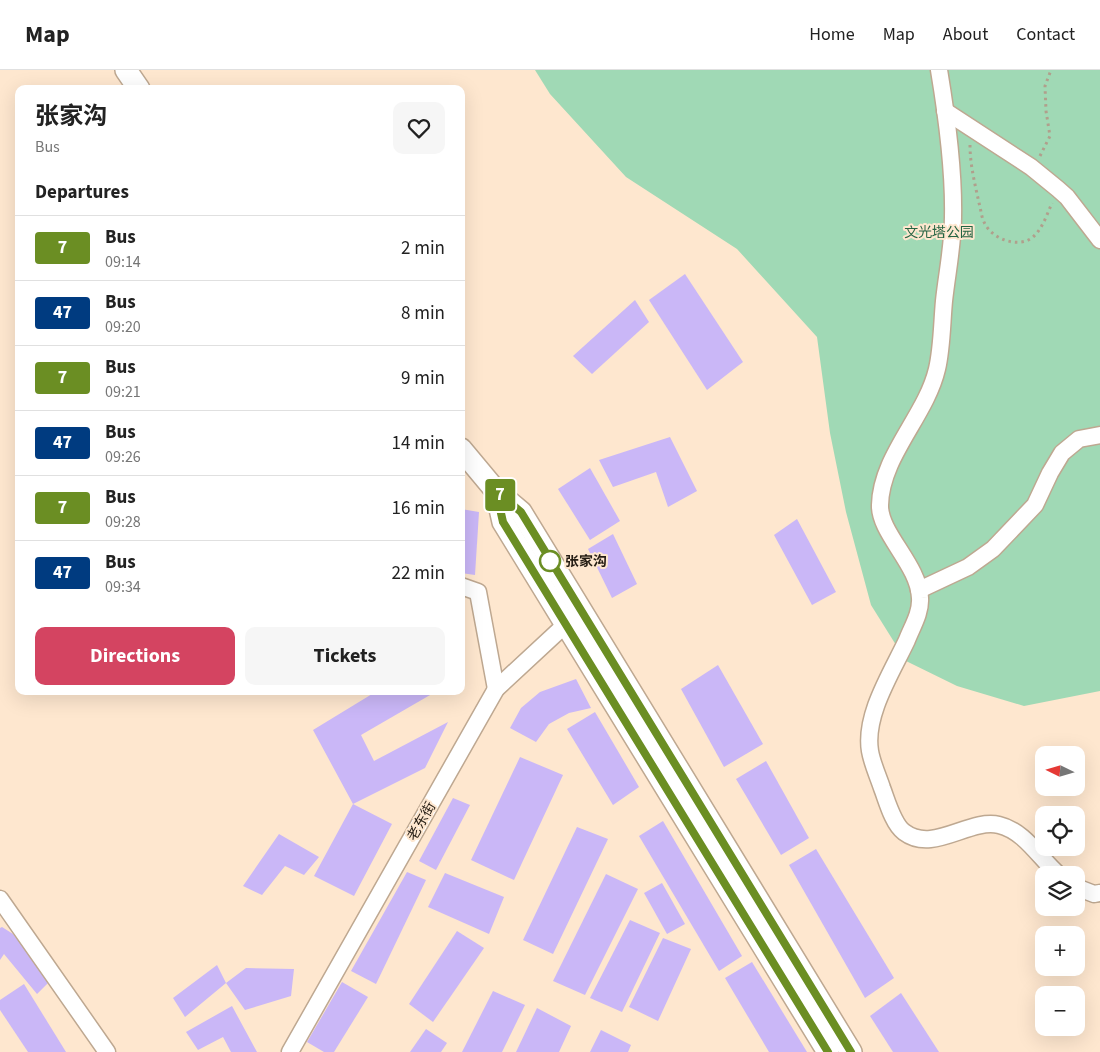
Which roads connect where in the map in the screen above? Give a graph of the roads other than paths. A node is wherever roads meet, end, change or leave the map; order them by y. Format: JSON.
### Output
{"nodes":[{"id":1,"x":126,"y":70,"type":"edge"},
{"id":2,"x":939,"y":70,"type":"edge"},
{"id":3,"x":136,"y":85,"type":"edge"},
{"id":4,"x":945,"y":111,"type":"junction"},
{"id":5,"x":1100,"y":240,"type":"edge"},
{"id":6,"x":1100,"y":435,"type":"edge"},
{"id":7,"x":465,"y":454,"type":"edge"},
{"id":8,"x":465,"y":587,"type":"edge"},
{"id":9,"x":919,"y":590,"type":"junction"},
{"id":10,"x":574,"y":620,"type":"junction"},
{"id":11,"x":496,"y":689,"type":"junction"},
{"id":12,"x":1050,"y":866,"type":"edge"},
{"id":13,"x":1085,"y":890,"type":"edge"},
{"id":14,"x":1100,"y":893,"type":"edge"},
{"id":15,"x":0,"y":899,"type":"edge"},
{"id":16,"x":107,"y":1052,"type":"edge"},
{"id":17,"x":290,"y":1052,"type":"edge"},
{"id":18,"x":828,"y":1052,"type":"edge"},
{"id":19,"x":851,"y":1052,"type":"edge"}],
"edges":[{"from":1,"to":3,"type":"main road"},
{"from":2,"to":4,"type":"street"},
{"from":4,"to":5,"type":"street"},
{"from":4,"to":9,"type":"street"},
{"from":6,"to":9,"type":"street"},
{"from":7,"to":10,"type":"main road"},
{"from":8,"to":11,"type":"street"},
{"from":9,"to":12,"type":"street"},
{"from":10,"to":11,"type":"street","name":"老东街"},
{"from":10,"to":18,"type":"main road"},
{"from":10,"to":19,"type":"main road"},
{"from":11,"to":17,"type":"street","name":"老东街"},
{"from":13,"to":14,"type":"street"},
{"from":15,"to":16,"type":"street"}]}
